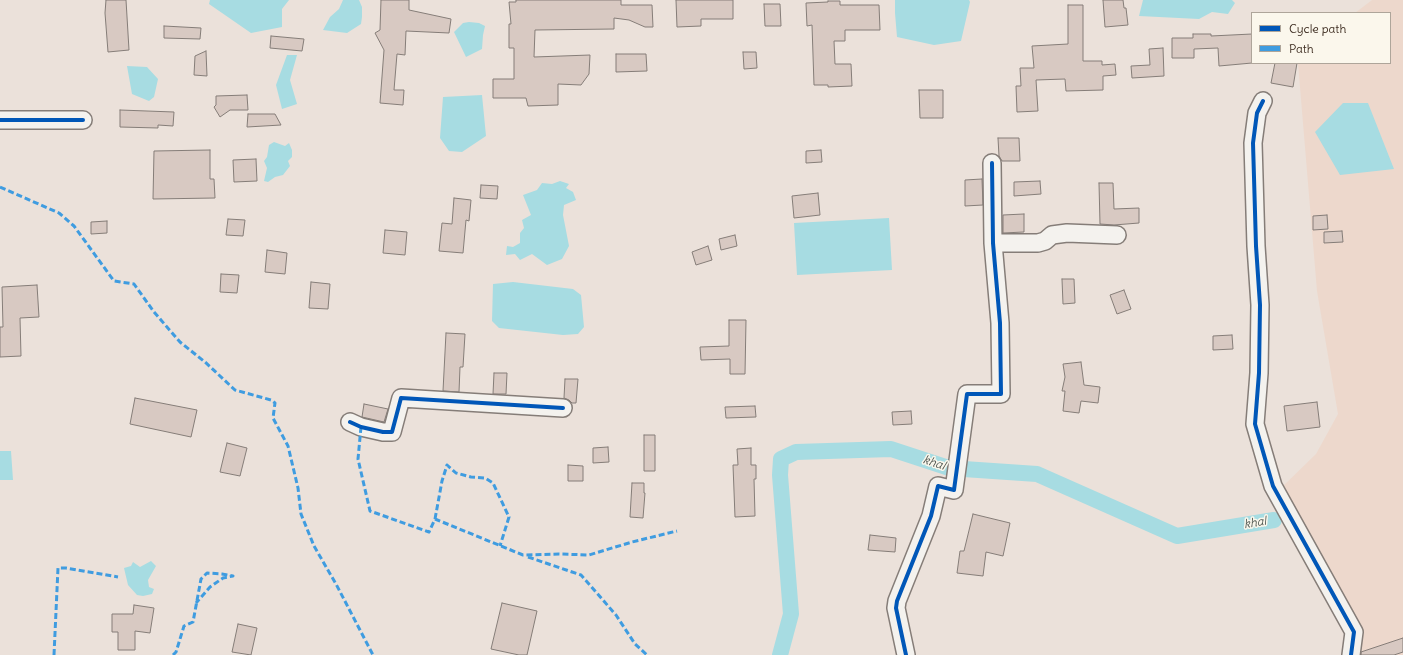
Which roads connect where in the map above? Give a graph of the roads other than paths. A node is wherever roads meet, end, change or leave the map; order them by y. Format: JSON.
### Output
{"nodes":[{"id":1,"x":1263,"y":101,"type":"dead end"},
{"id":2,"x":0,"y":120,"type":"edge"},
{"id":3,"x":82,"y":120,"type":"dead end"},
{"id":4,"x":992,"y":163,"type":"dead end"},
{"id":5,"x":1117,"y":235,"type":"dead end"},
{"id":6,"x":993,"y":243,"type":"junction"},
{"id":7,"x":563,"y":408,"type":"dead end"},
{"id":8,"x":350,"y":422,"type":"dead end"},
{"id":9,"x":906,"y":655,"type":"edge"},
{"id":10,"x":1351,"y":655,"type":"edge"}],
"edges":[{"from":1,"to":10,"type":"street"},
{"from":2,"to":3,"type":"street"},
{"from":4,"to":6,"type":"street"},
{"from":5,"to":6,"type":"street"},
{"from":6,"to":9,"type":"street"},
{"from":7,"to":8,"type":"street"}]}
